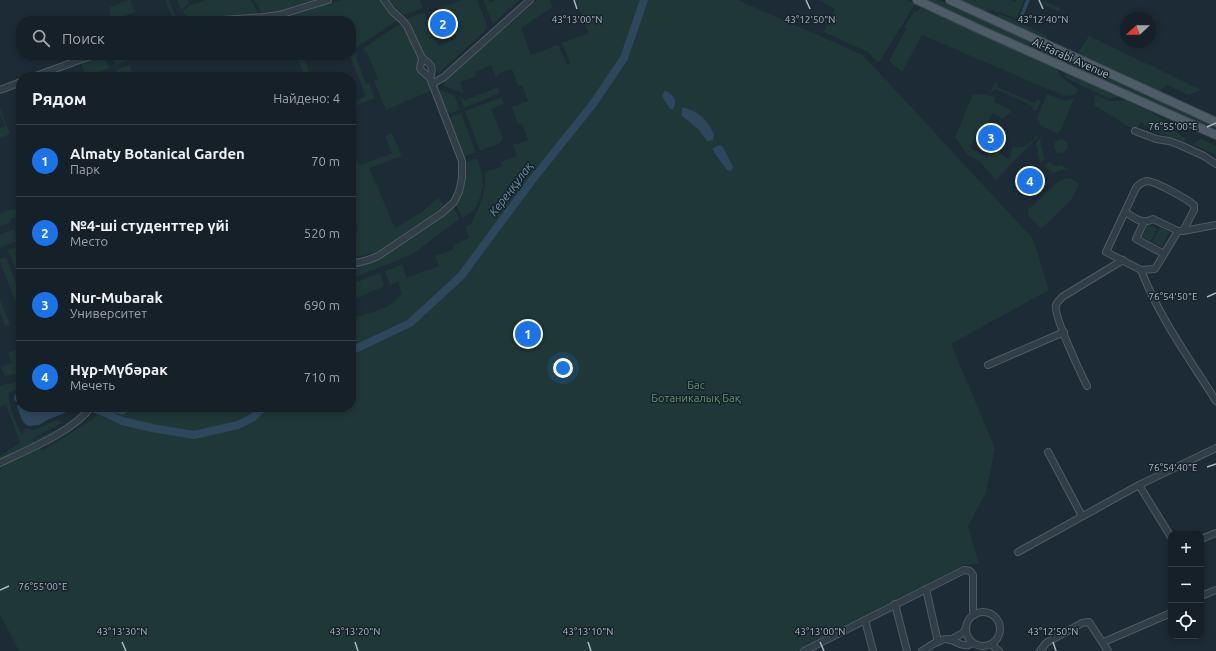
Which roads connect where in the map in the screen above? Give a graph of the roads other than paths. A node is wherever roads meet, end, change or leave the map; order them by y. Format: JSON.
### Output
{"nodes":[{"id":1,"x":328,"y":0,"type":"edge"},
{"id":2,"x":384,"y":0,"type":"edge"},
{"id":3,"x":530,"y":0,"type":"edge"},
{"id":4,"x":917,"y":0,"type":"edge"},
{"id":5,"x":950,"y":0,"type":"edge"},
{"id":6,"x":272,"y":16,"type":"edge"},
{"id":7,"x":422,"y":58,"type":"junction"},
{"id":8,"x":79,"y":60,"type":"edge"},
{"id":9,"x":47,"y":72,"type":"edge"},
{"id":10,"x":431,"y":81,"type":"junction"},
{"id":11,"x":16,"y":84,"type":"edge"},
{"id":12,"x":0,"y":90,"type":"edge"},
{"id":13,"x":1216,"y":122,"type":"edge"},
{"id":14,"x":1136,"y":131,"type":"dead end"},
{"id":15,"x":1216,"y":135,"type":"edge"},
{"id":16,"x":1216,"y":164,"type":"edge"},
{"id":17,"x":1125,"y":212,"type":"junction"},
{"id":18,"x":1144,"y":222,"type":"junction"},
{"id":19,"x":1216,"y":225,"type":"edge"},
{"id":20,"x":1180,"y":231,"type":"junction"},
{"id":21,"x":1164,"y":254,"type":"junction"},
{"id":22,"x":1124,"y":260,"type":"junction"},
{"id":23,"x":356,"y":263,"type":"edge"},
{"id":24,"x":1141,"y":270,"type":"junction"},
{"id":25,"x":1064,"y":332,"type":"junction"},
{"id":26,"x":988,"y":365,"type":"dead end"},
{"id":27,"x":1087,"y":386,"type":"dead end"},
{"id":28,"x":1216,"y":401,"type":"edge"},
{"id":29,"x":87,"y":412,"type":"edge"},
{"id":30,"x":1216,"y":448,"type":"edge"},
{"id":31,"x":1048,"y":452,"type":"dead end"},
{"id":32,"x":0,"y":463,"type":"edge"},
{"id":33,"x":1139,"y":485,"type":"junction"},
{"id":34,"x":1082,"y":516,"type":"junction"},
{"id":35,"x":1168,"y":532,"type":"edge"},
{"id":36,"x":1216,"y":533,"type":"edge"},
{"id":37,"x":1204,"y":538,"type":"edge"},
{"id":38,"x":1018,"y":552,"type":"dead end"},
{"id":39,"x":926,"y":589,"type":"junction"},
{"id":40,"x":1216,"y":590,"type":"edge"},
{"id":41,"x":1204,"y":595,"type":"edge"},
{"id":42,"x":895,"y":604,"type":"junction"},
{"id":43,"x":1168,"y":614,"type":"edge"},
{"id":44,"x":974,"y":615,"type":"junction"},
{"id":45,"x":865,"y":620,"type":"junction"},
{"id":46,"x":966,"y":628,"type":"junction"},
{"id":47,"x":950,"y":640,"type":"junction"},
{"id":48,"x":1106,"y":640,"type":"dead end"},
{"id":49,"x":938,"y":642,"type":"junction"},
{"id":50,"x":973,"y":643,"type":"junction"},
{"id":51,"x":992,"y":644,"type":"junction"},
{"id":52,"x":804,"y":651,"type":"edge"},
{"id":53,"x":873,"y":651,"type":"edge"},
{"id":54,"x":907,"y":651,"type":"edge"},
{"id":55,"x":922,"y":651,"type":"edge"},
{"id":56,"x":999,"y":651,"type":"edge"},
{"id":57,"x":1040,"y":651,"type":"edge"},
{"id":58,"x":1108,"y":651,"type":"edge"}],
"edges":[{"from":1,"to":6,"type":"street"},
{"from":2,"to":7,"type":"street"},
{"from":3,"to":10,"type":"street"},
{"from":4,"to":15,"type":"main road","name":"Al-Farabi Avenue"},
{"from":5,"to":13,"type":"main road","name":"Al-Farabi Avenue"},
{"from":7,"to":10,"type":"street"},
{"from":7,"to":10,"type":"street"},
{"from":8,"to":9,"type":"street"},
{"from":10,"to":23,"type":"street"},
{"from":11,"to":12,"type":"street"},
{"from":14,"to":16,"type":"street"},
{"from":17,"to":18,"type":"street"},
{"from":17,"to":20,"type":"street"},
{"from":17,"to":22,"type":"street"},
{"from":18,"to":20,"type":"street"},
{"from":18,"to":21,"type":"street"},
{"from":19,"to":20,"type":"street"},
{"from":20,"to":21,"type":"street"},
{"from":21,"to":24,"type":"street"},
{"from":22,"to":24,"type":"street"},
{"from":22,"to":25,"type":"street"},
{"from":24,"to":28,"type":"street"},
{"from":25,"to":26,"type":"street"},
{"from":25,"to":27,"type":"street"},
{"from":29,"to":32,"type":"street"},
{"from":30,"to":33,"type":"street"},
{"from":31,"to":34,"type":"street"},
{"from":33,"to":34,"type":"street"},
{"from":33,"to":35,"type":"street"},
{"from":34,"to":38,"type":"street"},
{"from":36,"to":37,"type":"street"},
{"from":39,"to":42,"type":"street"},
{"from":39,"to":44,"type":"street"},
{"from":39,"to":49,"type":"street"},
{"from":40,"to":41,"type":"street"},
{"from":42,"to":45,"type":"street"},
{"from":42,"to":54,"type":"street"},
{"from":43,"to":48,"type":"street"},
{"from":44,"to":46,"type":"street"},
{"from":44,"to":51,"type":"street"},
{"from":45,"to":52,"type":"street"},
{"from":45,"to":53,"type":"street"},
{"from":46,"to":47,"type":"street"},
{"from":46,"to":50,"type":"street"},
{"from":47,"to":49,"type":"street"},
{"from":47,"to":50,"type":"street"},
{"from":49,"to":55,"type":"street"},
{"from":50,"to":51,"type":"street"},
{"from":51,"to":56,"type":"street"},
{"from":57,"to":58,"type":"street"}]}
